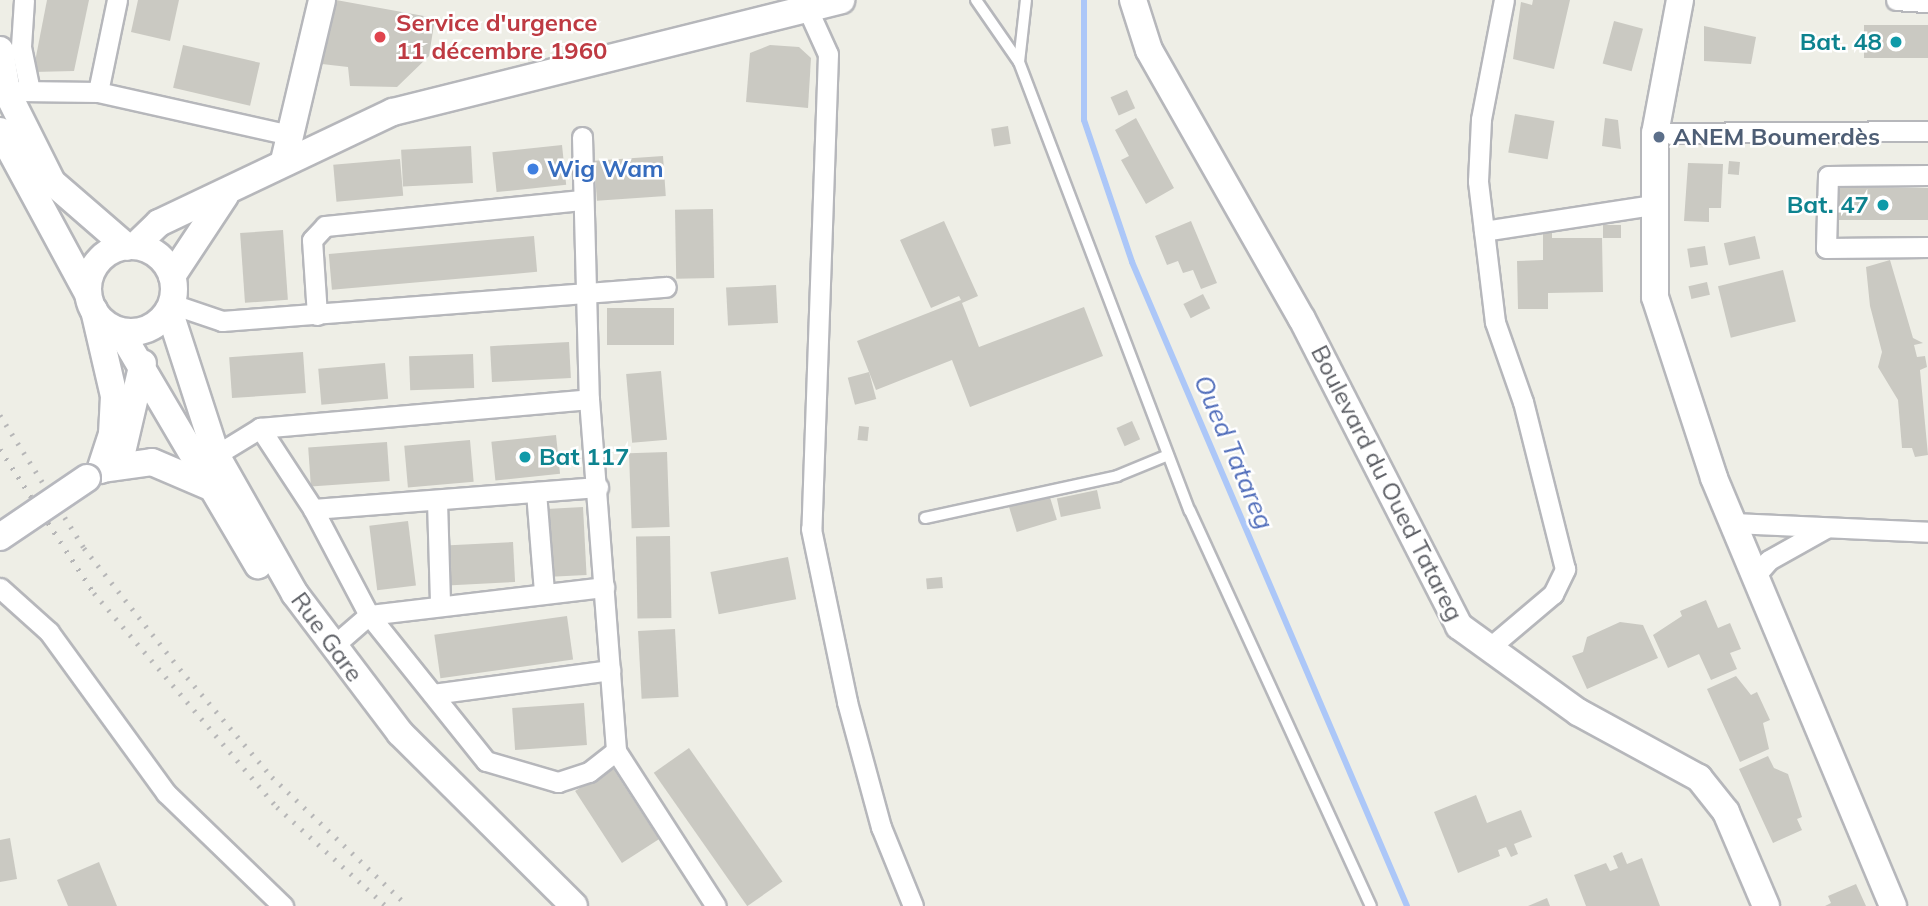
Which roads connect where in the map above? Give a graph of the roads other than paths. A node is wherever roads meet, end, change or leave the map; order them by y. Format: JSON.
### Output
{"nodes":[{"id":1,"x":24,"y":0,"type":"edge"},
{"id":2,"x":117,"y":0,"type":"edge"},
{"id":3,"x":322,"y":0,"type":"edge"},
{"id":4,"x":841,"y":0,"type":"edge"},
{"id":5,"x":976,"y":0,"type":"edge"},
{"id":6,"x":1026,"y":0,"type":"edge"},
{"id":7,"x":1133,"y":0,"type":"edge"},
{"id":8,"x":1504,"y":0,"type":"edge"},
{"id":9,"x":1680,"y":0,"type":"edge"},
{"id":10,"x":1896,"y":0,"type":"edge"},
{"id":11,"x":1928,"y":2,"type":"edge"},
{"id":12,"x":808,"y":10,"type":"junction"},
{"id":13,"x":0,"y":50,"type":"edge"},
{"id":14,"x":1019,"y":62,"type":"junction"},
{"id":15,"x":18,"y":91,"type":"junction"},
{"id":16,"x":98,"y":92,"type":"junction"},
{"id":17,"x":0,"y":131,"type":"edge"},
{"id":18,"x":1928,"y":131,"type":"edge"},
{"id":19,"x":1655,"y":132,"type":"junction"},
{"id":20,"x":291,"y":135,"type":"junction"},
{"id":21,"x":582,"y":137,"type":"dead end"},
{"id":22,"x":284,"y":161,"type":"junction"},
{"id":23,"x":1928,"y":175,"type":"edge"},
{"id":24,"x":232,"y":188,"type":"junction"},
{"id":25,"x":582,"y":200,"type":"junction"},
{"id":26,"x":1652,"y":205,"type":"junction"},
{"id":27,"x":1484,"y":231,"type":"junction"},
{"id":28,"x":131,"y":246,"type":"junction"},
{"id":29,"x":1928,"y":247,"type":"edge"},
{"id":30,"x":172,"y":276,"type":"junction"},
{"id":31,"x":666,"y":287,"type":"dead end"},
{"id":32,"x":588,"y":293,"type":"junction"},
{"id":33,"x":91,"y":302,"type":"junction"},
{"id":34,"x":171,"y":307,"type":"junction"},
{"id":35,"x":317,"y":315,"type":"junction"},
{"id":36,"x":133,"y":330,"type":"junction"},
{"id":37,"x":142,"y":371,"type":"junction"},
{"id":38,"x":589,"y":399,"type":"junction"},
{"id":39,"x":260,"y":428,"type":"junction"},
{"id":40,"x":1168,"y":454,"type":"junction"},
{"id":41,"x":216,"y":455,"type":"junction"},
{"id":42,"x":102,"y":471,"type":"junction"},
{"id":43,"x":598,"y":487,"type":"junction"},
{"id":44,"x":213,"y":489,"type":"junction"},
{"id":45,"x":536,"y":492,"type":"junction"},
{"id":46,"x":437,"y":501,"type":"junction"},
{"id":47,"x":313,"y":509,"type":"junction"},
{"id":48,"x":925,"y":519,"type":"dead end"},
{"id":49,"x":1733,"y":523,"type":"junction"},
{"id":50,"x":1827,"y":528,"type":"junction"},
{"id":51,"x":1928,"y":532,"type":"edge"},
{"id":52,"x":0,"y":537,"type":"edge"},
{"id":53,"x":1755,"y":576,"type":"junction"},
{"id":54,"x":604,"y":586,"type":"junction"},
{"id":55,"x":0,"y":588,"type":"edge"},
{"id":56,"x":544,"y":592,"type":"junction"},
{"id":57,"x":440,"y":603,"type":"junction"},
{"id":58,"x":369,"y":615,"type":"junction"},
{"id":59,"x":332,"y":647,"type":"junction"},
{"id":60,"x":1489,"y":648,"type":"junction"},
{"id":61,"x":610,"y":670,"type":"junction"},
{"id":62,"x":433,"y":694,"type":"junction"},
{"id":63,"x":616,"y":751,"type":"junction"},
{"id":64,"x":283,"y":906,"type":"edge"},
{"id":65,"x":549,"y":906,"type":"edge"},
{"id":66,"x":574,"y":906,"type":"edge"},
{"id":67,"x":716,"y":906,"type":"edge"},
{"id":68,"x":913,"y":906,"type":"edge"},
{"id":69,"x":1371,"y":906,"type":"edge"},
{"id":70,"x":1766,"y":906,"type":"edge"},
{"id":71,"x":1894,"y":906,"type":"edge"}],
"edges":[{"from":1,"to":15,"type":"street"},
{"from":2,"to":16,"type":"street"},
{"from":3,"to":20,"type":"street"},
{"from":4,"to":12,"type":"street"},
{"from":5,"to":14,"type":"lane"},
{"from":6,"to":14,"type":"lane"},
{"from":7,"to":60,"type":"street","name":"Boulevard du Oued Tatareg"},
{"from":8,"to":27,"type":"street"},
{"from":9,"to":19,"type":"street"},
{"from":10,"to":11,"type":"street"},
{"from":12,"to":22,"type":"street"},
{"from":12,"to":68,"type":"street"},
{"from":13,"to":15,"type":"street"},
{"from":14,"to":40,"type":"lane"},
{"from":15,"to":16,"type":"street"},
{"from":15,"to":28,"type":"street"},
{"from":16,"to":20,"type":"street"},
{"from":17,"to":33,"type":"street"},
{"from":18,"to":19,"type":"street"},
{"from":19,"to":26,"type":"street"},
{"from":20,"to":22,"type":"street"},
{"from":21,"to":25,"type":"street"},
{"from":22,"to":24,"type":"street"},
{"from":23,"to":29,"type":"street"},
{"from":24,"to":28,"type":"street"},
{"from":24,"to":30,"type":"street"},
{"from":25,"to":32,"type":"street"},
{"from":25,"to":35,"type":"street"},
{"from":26,"to":27,"type":"street"},
{"from":26,"to":49,"type":"street"},
{"from":27,"to":60,"type":"street"},
{"from":28,"to":30,"type":"street"},
{"from":28,"to":33,"type":"street"},
{"from":30,"to":34,"type":"street"},
{"from":31,"to":32,"type":"street"},
{"from":32,"to":35,"type":"street"},
{"from":32,"to":38,"type":"street"},
{"from":33,"to":36,"type":"street"},
{"from":33,"to":42,"type":"street"},
{"from":34,"to":35,"type":"street"},
{"from":34,"to":36,"type":"street"},
{"from":34,"to":41,"type":"street","name":"Rue Gare"},
{"from":36,"to":37,"type":"street"},
{"from":37,"to":42,"type":"street"},
{"from":37,"to":44,"type":"street","name":"Rue Gare"},
{"from":38,"to":39,"type":"street"},
{"from":38,"to":43,"type":"street"},
{"from":39,"to":41,"type":"street"},
{"from":39,"to":47,"type":"street"},
{"from":40,"to":48,"type":"lane"},
{"from":40,"to":69,"type":"lane"},
{"from":41,"to":59,"type":"street","name":"Rue Gare"},
{"from":42,"to":44,"type":"street"},
{"from":42,"to":52,"type":"street","bridge":true},
{"from":43,"to":45,"type":"street"},
{"from":43,"to":54,"type":"street"},
{"from":44,"to":65,"type":"street","name":"Rue Gare"},
{"from":45,"to":46,"type":"street"},
{"from":45,"to":56,"type":"street"},
{"from":46,"to":47,"type":"street"},
{"from":46,"to":57,"type":"street"},
{"from":47,"to":58,"type":"street"},
{"from":49,"to":50,"type":"street"},
{"from":49,"to":53,"type":"street"},
{"from":50,"to":51,"type":"street"},
{"from":50,"to":53,"type":"street"},
{"from":53,"to":71,"type":"street"},
{"from":54,"to":56,"type":"street"},
{"from":54,"to":61,"type":"street"},
{"from":55,"to":64,"type":"street"},
{"from":56,"to":57,"type":"street"},
{"from":57,"to":58,"type":"street"},
{"from":58,"to":59,"type":"street"},
{"from":58,"to":62,"type":"street"},
{"from":59,"to":66,"type":"street","name":"Rue Gare"},
{"from":60,"to":70,"type":"street","name":"Boulevard du Oued Tatareg"},
{"from":61,"to":62,"type":"street"},
{"from":61,"to":63,"type":"street"},
{"from":62,"to":63,"type":"street"},
{"from":63,"to":67,"type":"street"}]}
